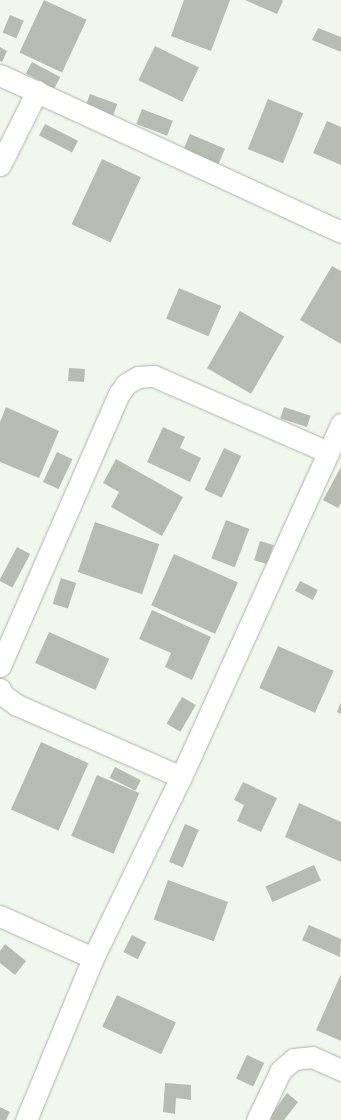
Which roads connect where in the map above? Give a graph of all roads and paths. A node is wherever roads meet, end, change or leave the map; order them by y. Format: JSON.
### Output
{"nodes":[{"id":1,"x":0,"y":75,"type":"edge"},
{"id":2,"x":37,"y":91,"type":"junction"},
{"id":3,"x":0,"y":165,"type":"edge"},
{"id":4,"x":341,"y":232,"type":"edge"},
{"id":5,"x":341,"y":424,"type":"edge"},
{"id":6,"x":328,"y":452,"type":"junction"},
{"id":7,"x":0,"y":666,"type":"edge"},
{"id":8,"x":0,"y":689,"type":"edge"},
{"id":9,"x":181,"y":777,"type":"junction"},
{"id":10,"x":0,"y":916,"type":"edge"},
{"id":11,"x":93,"y":958,"type":"junction"},
{"id":12,"x":341,"y":1070,"type":"edge"},
{"id":13,"x":26,"y":1120,"type":"edge"},
{"id":14,"x":257,"y":1120,"type":"edge"}],
"edges":[{"from":1,"to":2,"type":"street"},
{"from":2,"to":3,"type":"street"},
{"from":2,"to":4,"type":"street"},
{"from":5,"to":6,"type":"street"},
{"from":6,"to":7,"type":"street"},
{"from":6,"to":9,"type":"street"},
{"from":8,"to":9,"type":"street"},
{"from":9,"to":11,"type":"street"},
{"from":10,"to":11,"type":"street"},
{"from":11,"to":13,"type":"street"},
{"from":12,"to":14,"type":"street"}]}
